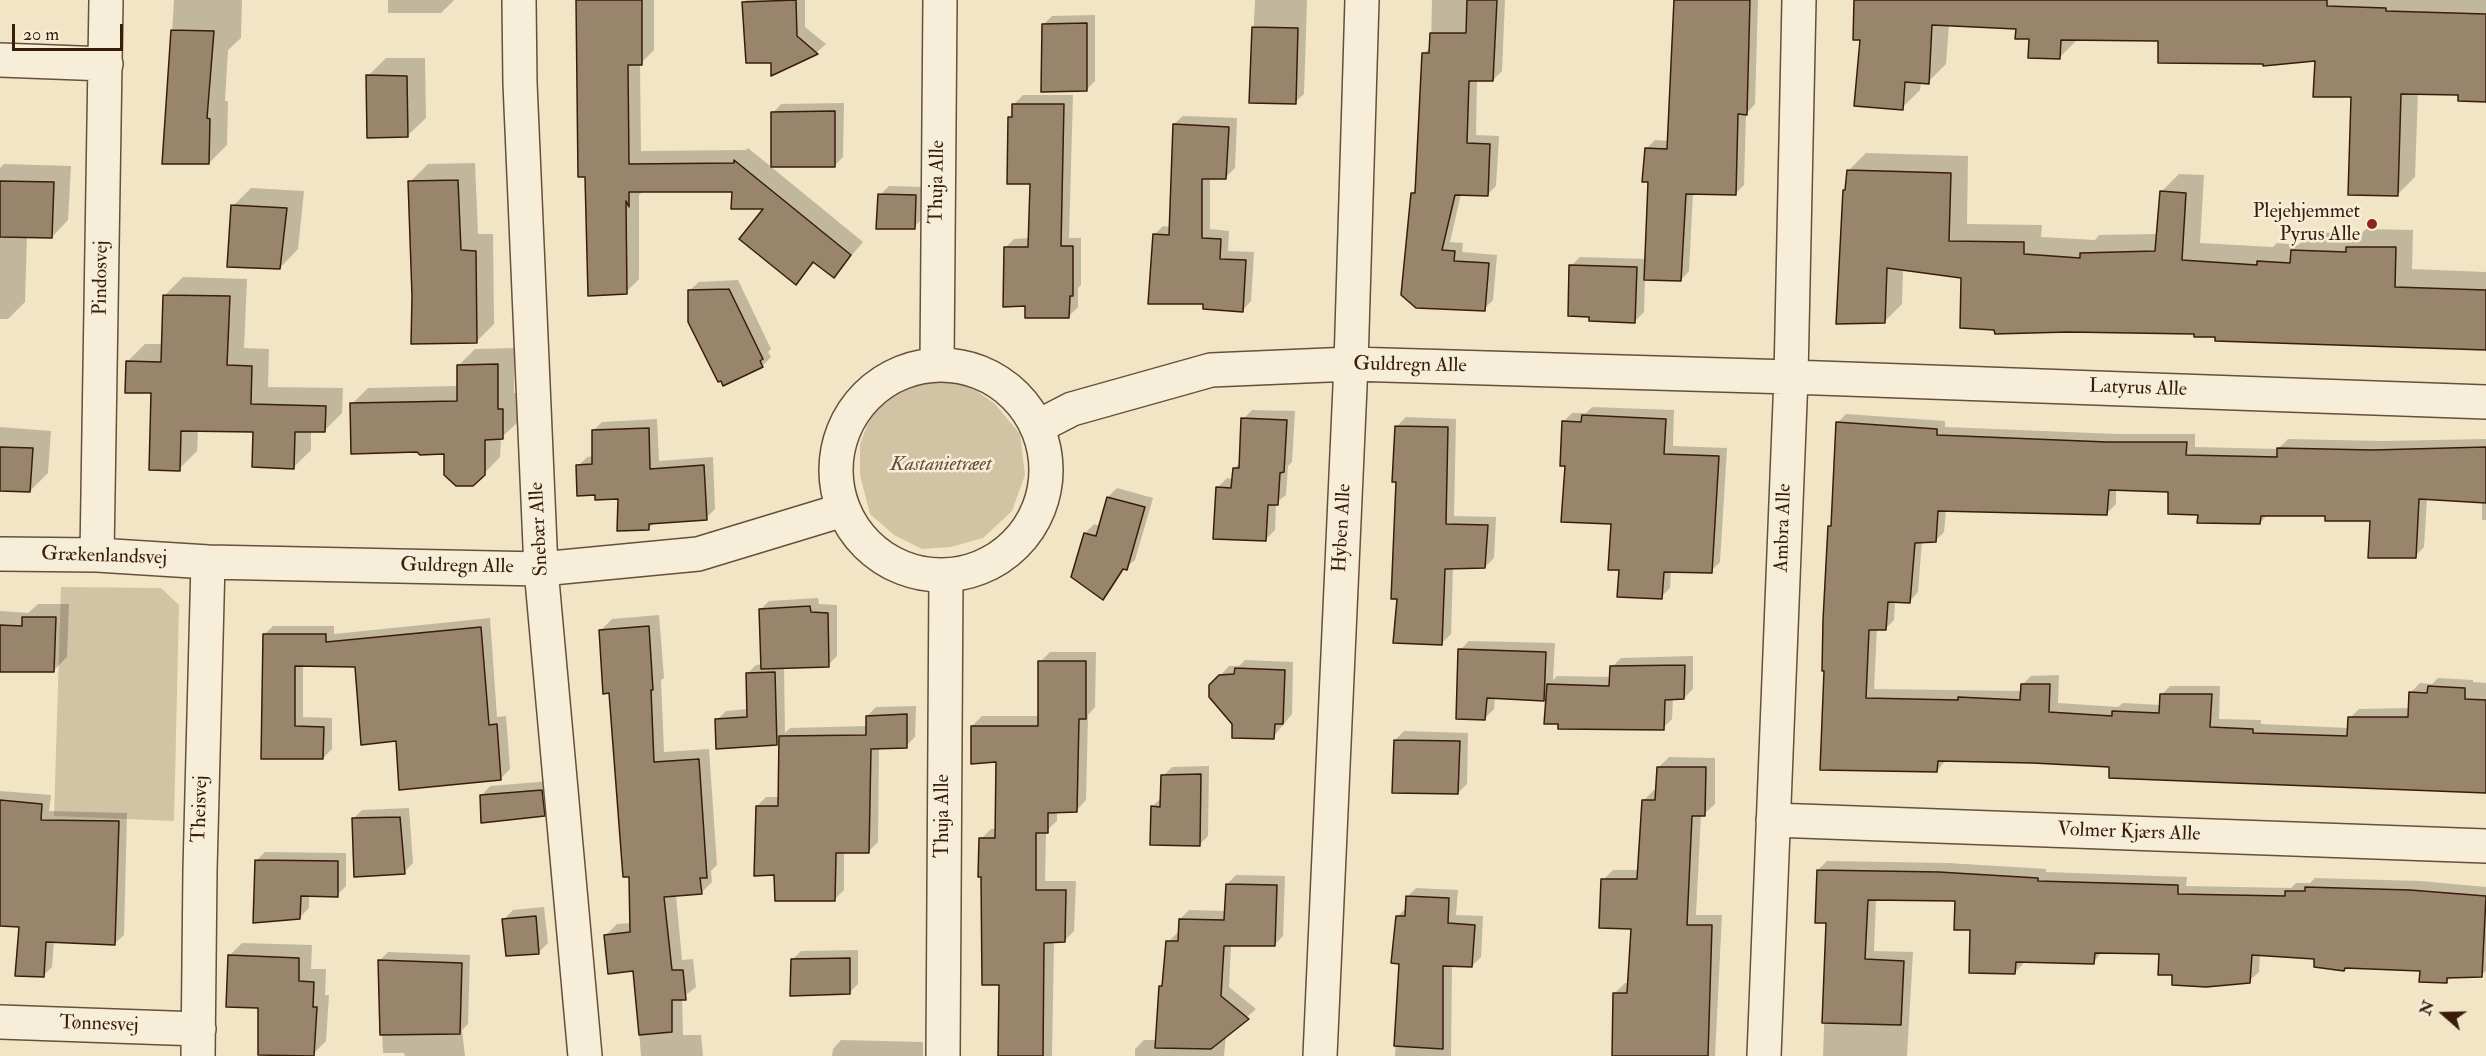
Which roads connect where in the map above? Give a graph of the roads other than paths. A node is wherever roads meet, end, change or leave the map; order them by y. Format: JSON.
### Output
{"nodes":[{"id":1,"x":106,"y":0,"type":"edge"},
{"id":2,"x":519,"y":0,"type":"edge"},
{"id":3,"x":940,"y":0,"type":"edge"},
{"id":4,"x":1362,"y":0,"type":"edge"},
{"id":5,"x":1799,"y":0,"type":"edge"},
{"id":6,"x":0,"y":60,"type":"edge"},
{"id":7,"x":106,"y":64,"type":"junction"},
{"id":8,"x":937,"y":364,"type":"junction"},
{"id":9,"x":1351,"y":364,"type":"junction"},
{"id":10,"x":1791,"y":377,"type":"junction"},
{"id":11,"x":2486,"y":402,"type":"edge"},
{"id":12,"x":1039,"y":426,"type":"junction"},
{"id":13,"x":843,"y":510,"type":"junction"},
{"id":14,"x":0,"y":554,"type":"edge"},
{"id":15,"x":97,"y":555,"type":"junction"},
{"id":16,"x":208,"y":562,"type":"junction"},
{"id":17,"x":541,"y":569,"type":"junction"},
{"id":18,"x":946,"y":576,"type":"junction"},
{"id":19,"x":1773,"y":820,"type":"junction"},
{"id":20,"x":2486,"y":846,"type":"edge"},
{"id":21,"x":0,"y":1022,"type":"edge"},
{"id":22,"x":198,"y":1042,"type":"edge"},
{"id":23,"x":585,"y":1056,"type":"edge"},
{"id":24,"x":943,"y":1056,"type":"edge"},
{"id":25,"x":1320,"y":1056,"type":"edge"},
{"id":26,"x":1764,"y":1056,"type":"edge"}],
"edges":[{"from":1,"to":7,"type":"street","name":"Pindosvej"},
{"from":2,"to":17,"type":"street","name":"Snebær Alle"},
{"from":3,"to":8,"type":"street","name":"Thuja Alle"},
{"from":4,"to":9,"type":"street","name":"Hyben Alle"},
{"from":5,"to":10,"type":"street","name":"Ambra Alle"},
{"from":6,"to":7,"type":"street"},
{"from":7,"to":15,"type":"street","name":"Pindosvej"},
{"from":8,"to":12,"type":"street"},
{"from":8,"to":13,"type":"street"},
{"from":9,"to":10,"type":"street","name":"Guldregn Alle"},
{"from":9,"to":12,"type":"street","name":"Guldregn Alle"},
{"from":9,"to":25,"type":"street","name":"Hyben Alle"},
{"from":10,"to":11,"type":"street","name":"Latyrus Alle"},
{"from":10,"to":19,"type":"street","name":"Ambra Alle"},
{"from":12,"to":18,"type":"street"},
{"from":13,"to":17,"type":"street","name":"Guldregn Alle"},
{"from":13,"to":18,"type":"street"},
{"from":14,"to":15,"type":"street","name":"Grækenlandsvej"},
{"from":15,"to":16,"type":"street","name":"Grækenlandsvej"},
{"from":16,"to":17,"type":"street","name":"Guldregn Alle"},
{"from":16,"to":22,"type":"street","name":"Theisvej"},
{"from":17,"to":23,"type":"street","name":"Snebær Alle"},
{"from":18,"to":24,"type":"street","name":"Thuja Alle"},
{"from":19,"to":20,"type":"street","name":"Volmer Kjærs Alle"},
{"from":19,"to":26,"type":"street","name":"Ambra Alle"},
{"from":21,"to":22,"type":"street","name":"Tønnesvej"}]}
